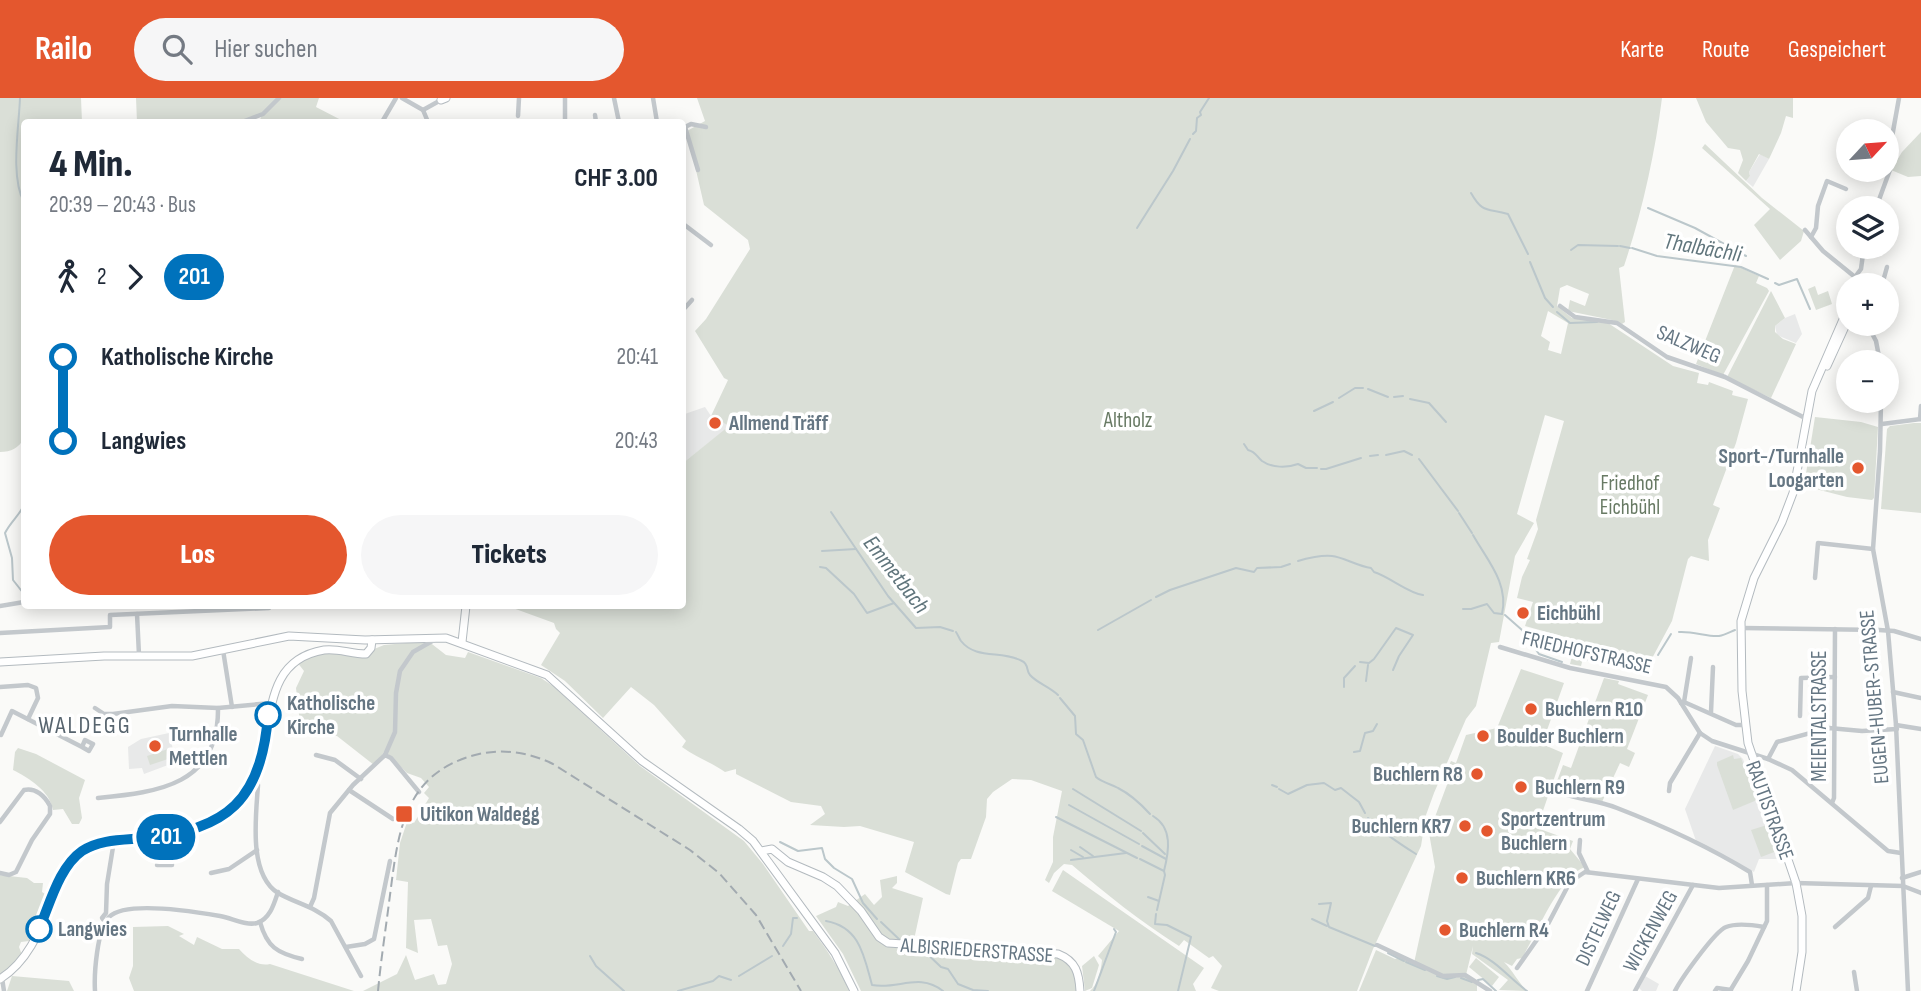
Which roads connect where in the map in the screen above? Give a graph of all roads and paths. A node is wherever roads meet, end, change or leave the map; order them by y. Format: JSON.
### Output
{"nodes":[{"id":1,"x":279,"y":98,"type":"edge"},
{"id":2,"x":396,"y":98,"type":"edge"},
{"id":3,"x":403,"y":98,"type":"edge"},
{"id":4,"x":519,"y":98,"type":"edge"},
{"id":5,"x":565,"y":98,"type":"edge"},
{"id":6,"x":614,"y":98,"type":"edge"},
{"id":7,"x":653,"y":98,"type":"edge"},
{"id":8,"x":1899,"y":98,"type":"edge"},
{"id":9,"x":443,"y":99,"type":"edge"},
{"id":10,"x":423,"y":110,"type":"junction"},
{"id":11,"x":595,"y":115,"type":"dead end"},
{"id":12,"x":518,"y":116,"type":"dead end"},
{"id":13,"x":250,"y":119,"type":"edge"},
{"id":14,"x":384,"y":119,"type":"edge"},
{"id":15,"x":427,"y":119,"type":"edge"},
{"id":16,"x":565,"y":119,"type":"edge"},
{"id":17,"x":596,"y":119,"type":"edge"},
{"id":18,"x":618,"y":119,"type":"edge"},
{"id":19,"x":656,"y":119,"type":"edge"},
{"id":20,"x":686,"y":127,"type":"edge"},
{"id":21,"x":706,"y":127,"type":"dead end"},
{"id":22,"x":686,"y":134,"type":"edge"},
{"id":23,"x":698,"y":170,"type":"dead end"},
{"id":24,"x":1846,"y":189,"type":"dead end"},
{"id":25,"x":1880,"y":196,"type":"edge"},
{"id":26,"x":686,"y":225,"type":"edge"},
{"id":27,"x":1805,"y":230,"type":"dead end"},
{"id":28,"x":1811,"y":237,"type":"junction"},
{"id":29,"x":710,"y":245,"type":"dead end"},
{"id":30,"x":1887,"y":267,"type":"dead end"},
{"id":31,"x":1851,"y":273,"type":"edge"},
{"id":32,"x":1885,"y":273,"type":"edge"},
{"id":33,"x":692,"y":300,"type":"dead end"},
{"id":34,"x":1560,"y":306,"type":"dead end"},
{"id":35,"x":686,"y":307,"type":"edge"},
{"id":36,"x":1836,"y":335,"type":"edge"},
{"id":37,"x":1841,"y":336,"type":"edge"},
{"id":38,"x":1921,"y":407,"type":"edge"},
{"id":39,"x":1882,"y":413,"type":"edge"},
{"id":40,"x":1808,"y":419,"type":"junction"},
{"id":41,"x":1920,"y":419,"type":"edge"},
{"id":42,"x":1882,"y":424,"type":"junction"},
{"id":43,"x":1873,"y":549,"type":"junction"},
{"id":44,"x":1815,"y":578,"type":"dead end"},
{"id":45,"x":21,"y":602,"type":"edge"},
{"id":46,"x":0,"y":606,"type":"edge"},
{"id":47,"x":248,"y":609,"type":"edge"},
{"id":48,"x":466,"y":609,"type":"edge"},
{"id":49,"x":137,"y":614,"type":"junction"},
{"id":50,"x":1742,"y":628,"type":"junction"},
{"id":51,"x":1835,"y":629,"type":"junction"},
{"id":52,"x":1888,"y":631,"type":"junction"},
{"id":53,"x":0,"y":633,"type":"edge"},
{"id":54,"x":435,"y":637,"type":"junction"},
{"id":55,"x":1921,"y":639,"type":"edge"},
{"id":56,"x":372,"y":640,"type":"junction"},
{"id":57,"x":462,"y":642,"type":"junction"},
{"id":58,"x":1500,"y":647,"type":"dead end"},
{"id":59,"x":223,"y":649,"type":"junction"},
{"id":60,"x":139,"y":656,"type":"junction"},
{"id":61,"x":1691,"y":658,"type":"dead end"},
{"id":62,"x":0,"y":662,"type":"edge"},
{"id":63,"x":1713,"y":667,"type":"dead end"},
{"id":64,"x":1835,"y":677,"type":"junction"},
{"id":65,"x":0,"y":687,"type":"edge"},
{"id":66,"x":1893,"y":692,"type":"junction"},
{"id":67,"x":1921,"y":698,"type":"edge"},
{"id":68,"x":271,"y":703,"type":"junction"},
{"id":69,"x":1683,"y":703,"type":"junction"},
{"id":70,"x":232,"y":707,"type":"junction"},
{"id":71,"x":95,"y":708,"type":"dead end"},
{"id":72,"x":218,"y":708,"type":"junction"},
{"id":73,"x":1711,"y":712,"type":"junction"},
{"id":74,"x":1800,"y":716,"type":"dead end"},
{"id":75,"x":28,"y":719,"type":"junction"},
{"id":76,"x":1745,"y":725,"type":"junction"},
{"id":77,"x":1835,"y":727,"type":"junction"},
{"id":78,"x":1896,"y":727,"type":"junction"},
{"id":79,"x":1921,"y":729,"type":"edge"},
{"id":80,"x":1700,"y":733,"type":"junction"},
{"id":81,"x":1,"y":734,"type":"edge"},
{"id":82,"x":82,"y":747,"type":"dead end"},
{"id":83,"x":1750,"y":753,"type":"junction"},
{"id":84,"x":316,"y":755,"type":"dead end"},
{"id":85,"x":385,"y":755,"type":"junction"},
{"id":86,"x":1767,"y":758,"type":"junction"},
{"id":87,"x":1755,"y":769,"type":"junction"},
{"id":88,"x":254,"y":778,"type":"junction"},
{"id":89,"x":362,"y":779,"type":"junction"},
{"id":90,"x":1549,"y":789,"type":"dead end"},
{"id":91,"x":349,"y":790,"type":"junction"},
{"id":92,"x":1668,"y":791,"type":"dead end"},
{"id":93,"x":419,"y":792,"type":"dead end"},
{"id":94,"x":98,"y":798,"type":"dead end"},
{"id":95,"x":1832,"y":803,"type":"junction"},
{"id":96,"x":393,"y":819,"type":"dead end"},
{"id":97,"x":0,"y":822,"type":"edge"},
{"id":98,"x":168,"y":836,"type":"junction"},
{"id":99,"x":1580,"y":840,"type":"dead end"},
{"id":100,"x":114,"y":841,"type":"junction"},
{"id":101,"x":257,"y":850,"type":"junction"},
{"id":102,"x":761,"y":851,"type":"junction"},
{"id":103,"x":1901,"y":853,"type":"junction"},
{"id":104,"x":390,"y":861,"type":"dead end"},
{"id":105,"x":157,"y":865,"type":"dead end"},
{"id":106,"x":1588,"y":872,"type":"junction"},
{"id":107,"x":1921,"y":872,"type":"edge"},
{"id":108,"x":0,"y":873,"type":"edge"},
{"id":109,"x":211,"y":873,"type":"dead end"},
{"id":110,"x":1902,"y":878,"type":"junction"},
{"id":111,"x":1638,"y":879,"type":"junction"},
{"id":112,"x":1796,"y":883,"type":"junction"},
{"id":113,"x":1752,"y":885,"type":"junction"},
{"id":114,"x":1767,"y":885,"type":"junction"},
{"id":115,"x":1693,"y":886,"type":"junction"},
{"id":116,"x":1871,"y":886,"type":"junction"},
{"id":117,"x":1903,"y":886,"type":"junction"},
{"id":118,"x":278,"y":892,"type":"junction"},
{"id":119,"x":1921,"y":893,"type":"edge"},
{"id":120,"x":310,"y":907,"type":"junction"},
{"id":121,"x":105,"y":922,"type":"junction"},
{"id":122,"x":260,"y":922,"type":"junction"},
{"id":123,"x":1764,"y":927,"type":"junction"},
{"id":124,"x":1835,"y":927,"type":"dead end"},
{"id":125,"x":1377,"y":945,"type":"dead end"},
{"id":126,"x":346,"y":947,"type":"junction"},
{"id":127,"x":302,"y":959,"type":"dead end"},
{"id":128,"x":1517,"y":968,"type":"dead end"},
{"id":129,"x":1854,"y":972,"type":"dead end"},
{"id":130,"x":361,"y":976,"type":"dead end"},
{"id":131,"x":1,"y":978,"type":"edge"},
{"id":132,"x":1716,"y":990,"type":"edge"},
{"id":133,"x":4,"y":991,"type":"edge"},
{"id":134,"x":95,"y":991,"type":"edge"},
{"id":135,"x":855,"y":991,"type":"edge"},
{"id":136,"x":1080,"y":991,"type":"edge"},
{"id":137,"x":1490,"y":991,"type":"edge"},
{"id":138,"x":1587,"y":991,"type":"edge"},
{"id":139,"x":1635,"y":991,"type":"edge"},
{"id":140,"x":1675,"y":991,"type":"edge"},
{"id":141,"x":1731,"y":991,"type":"edge"},
{"id":142,"x":1796,"y":991,"type":"edge"},
{"id":143,"x":1857,"y":991,"type":"edge"},
{"id":144,"x":1908,"y":991,"type":"edge"}],
"edges":[{"from":1,"to":13,"type":"street"},
{"from":2,"to":14,"type":"street"},
{"from":3,"to":10,"type":"street"},
{"from":4,"to":12,"type":"street"},
{"from":5,"to":16,"type":"street"},
{"from":6,"to":18,"type":"street"},
{"from":7,"to":19,"type":"street"},
{"from":8,"to":25,"type":"street"},
{"from":9,"to":10,"type":"street"},
{"from":10,"to":15,"type":"street"},
{"from":11,"to":17,"type":"street"},
{"from":20,"to":21,"type":"street"},
{"from":22,"to":23,"type":"street"},
{"from":24,"to":28,"type":"street"},
{"from":26,"to":29,"type":"street"},
{"from":27,"to":28,"type":"street"},
{"from":28,"to":31,"type":"street"},
{"from":30,"to":32,"type":"street"},
{"from":33,"to":35,"type":"street"},
{"from":34,"to":40,"type":"street","name":"SALZWEG"},
{"from":36,"to":40,"type":"main road","name":"RAUTISTRASSE"},
{"from":37,"to":40,"type":"main road","name":"RAUTISTRASSE"},
{"from":38,"to":41,"type":"street"},
{"from":39,"to":42,"type":"street","name":"EUGEN-HUBER-STRASSE"},
{"from":40,"to":50,"type":"main road","name":"RAUTISTRASSE"},
{"from":41,"to":42,"type":"street"},
{"from":42,"to":43,"type":"street","name":"EUGEN-HUBER-STRASSE"},
{"from":43,"to":44,"type":"street"},
{"from":43,"to":52,"type":"street","name":"EUGEN-HUBER-STRASSE"},
{"from":45,"to":46,"type":"street"},
{"from":47,"to":49,"type":"street"},
{"from":48,"to":57,"type":"main road"},
{"from":49,"to":53,"type":"street"},
{"from":49,"to":60,"type":"street"},
{"from":50,"to":51,"type":"street"},
{"from":50,"to":76,"type":"main road","name":"RAUTISTRASSE"},
{"from":51,"to":52,"type":"street"},
{"from":51,"to":64,"type":"street","name":"MEIENTALSTRASSE"},
{"from":52,"to":55,"type":"street"},
{"from":52,"to":66,"type":"street","name":"EUGEN-HUBER-STRASSE"},
{"from":54,"to":56,"type":"main road"},
{"from":54,"to":57,"type":"main road"},
{"from":54,"to":85,"type":"street"},
{"from":56,"to":59,"type":"main road"},
{"from":56,"to":68,"type":"main road"},
{"from":57,"to":102,"type":"main road"},
{"from":58,"to":69,"type":"street","name":"FRIEDHOFSTRASSE"},
{"from":59,"to":60,"type":"main road"},
{"from":59,"to":70,"type":"street"},
{"from":60,"to":62,"type":"main road"},
{"from":61,"to":69,"type":"street"},
{"from":63,"to":73,"type":"street"},
{"from":64,"to":74,"type":"street"},
{"from":64,"to":77,"type":"street","name":"MEIENTALSTRASSE"},
{"from":65,"to":75,"type":"street"},
{"from":66,"to":67,"type":"street"},
{"from":66,"to":78,"type":"street","name":"EUGEN-HUBER-STRASSE"},
{"from":68,"to":70,"type":"street"},
{"from":68,"to":88,"type":"main road"},
{"from":69,"to":73,"type":"street"},
{"from":69,"to":80,"type":"street","name":"FRIEDHOFSTRASSE"},
{"from":70,"to":72,"type":"street"},
{"from":71,"to":72,"type":"street"},
{"from":72,"to":94,"type":"street"},
{"from":73,"to":76,"type":"street"},
{"from":75,"to":81,"type":"street"},
{"from":75,"to":82,"type":"street"},
{"from":76,"to":83,"type":"main road","name":"RAUTISTRASSE"},
{"from":77,"to":78,"type":"street"},
{"from":77,"to":86,"type":"street"},
{"from":77,"to":95,"type":"street","name":"MEIENTALSTRASSE"},
{"from":78,"to":79,"type":"street"},
{"from":78,"to":103,"type":"street","name":"EUGEN-HUBER-STRASSE"},
{"from":80,"to":83,"type":"street"},
{"from":80,"to":92,"type":"street"},
{"from":83,"to":86,"type":"street"},
{"from":83,"to":87,"type":"main road","name":"RAUTISTRASSE"},
{"from":84,"to":89,"type":"street"},
{"from":85,"to":89,"type":"street"},
{"from":85,"to":93,"type":"street"},
{"from":86,"to":87,"type":"street"},
{"from":86,"to":95,"type":"street"},
{"from":87,"to":112,"type":"main road","name":"RAUTISTRASSE"},
{"from":88,"to":98,"type":"main road"},
{"from":88,"to":101,"type":"street"},
{"from":89,"to":91,"type":"street"},
{"from":90,"to":113,"type":"street"},
{"from":91,"to":96,"type":"street"},
{"from":91,"to":120,"type":"street"},
{"from":95,"to":103,"type":"street"},
{"from":97,"to":108,"type":"street"},
{"from":98,"to":100,"type":"main road"},
{"from":98,"to":105,"type":"street"},
{"from":99,"to":106,"type":"street"},
{"from":100,"to":121,"type":"street"},
{"from":100,"to":131,"type":"main road"},
{"from":101,"to":109,"type":"street"},
{"from":101,"to":118,"type":"street"},
{"from":102,"to":135,"type":"main road"},
{"from":102,"to":136,"type":"main road","name":"ALBISRIEDERSTRASSE"},
{"from":103,"to":110,"type":"street","name":"EUGEN-HUBER-STRASSE"},
{"from":104,"to":126,"type":"street"},
{"from":106,"to":111,"type":"street"},
{"from":106,"to":128,"type":"street"},
{"from":107,"to":110,"type":"street"},
{"from":110,"to":117,"type":"street","name":"EUGEN-HUBER-STRASSE"},
{"from":111,"to":115,"type":"street"},
{"from":111,"to":138,"type":"street","name":"DISTELWEG"},
{"from":112,"to":114,"type":"street"},
{"from":112,"to":116,"type":"street"},
{"from":112,"to":142,"type":"main road","name":"RAUTISTRASSE"},
{"from":113,"to":114,"type":"street"},
{"from":113,"to":115,"type":"street"},
{"from":114,"to":123,"type":"street"},
{"from":115,"to":139,"type":"street","name":"WICKENWEG"},
{"from":116,"to":117,"type":"street"},
{"from":116,"to":124,"type":"street"},
{"from":117,"to":119,"type":"street"},
{"from":117,"to":144,"type":"street","name":"EUGEN-HUBER-STRASSE"},
{"from":118,"to":120,"type":"street"},
{"from":118,"to":122,"type":"street"},
{"from":120,"to":126,"type":"street"},
{"from":121,"to":122,"type":"street"},
{"from":121,"to":134,"type":"street"},
{"from":122,"to":127,"type":"street"},
{"from":123,"to":140,"type":"street"},
{"from":123,"to":141,"type":"street"},
{"from":125,"to":137,"type":"street"},
{"from":126,"to":130,"type":"street"},
{"from":129,"to":143,"type":"street"},
{"from":131,"to":133,"type":"street"},
{"from":132,"to":141,"type":"street"}]}
